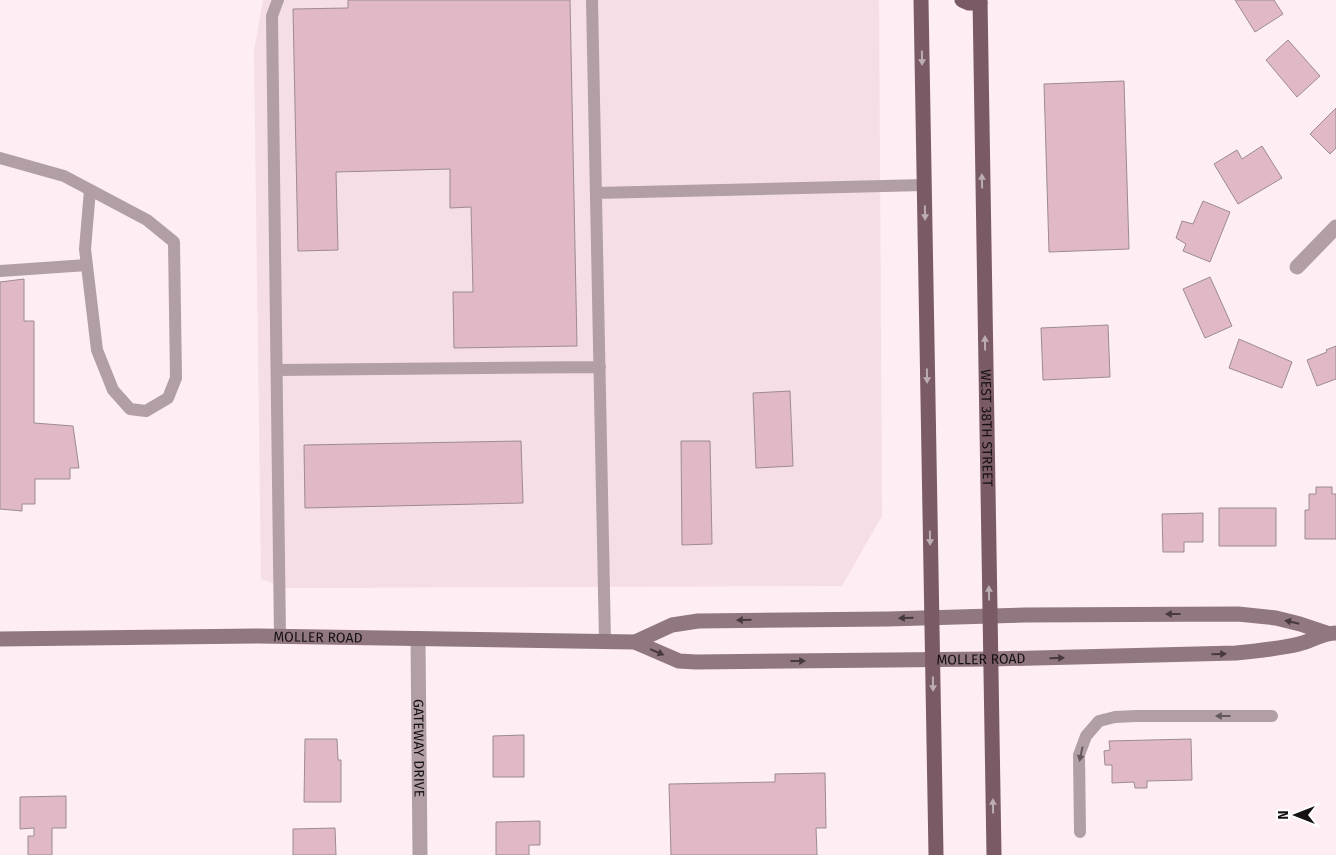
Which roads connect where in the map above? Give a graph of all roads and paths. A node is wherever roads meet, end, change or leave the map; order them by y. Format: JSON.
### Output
{"nodes":[{"id":1,"x":278,"y":0,"type":"edge"},
{"id":2,"x":592,"y":0,"type":"edge"},
{"id":3,"x":921,"y":0,"type":"edge"},
{"id":4,"x":962,"y":0,"type":"edge"},
{"id":5,"x":980,"y":2,"type":"edge"},
{"id":6,"x":0,"y":158,"type":"edge"},
{"id":7,"x":924,"y":185,"type":"junction"},
{"id":8,"x":90,"y":190,"type":"junction"},
{"id":9,"x":596,"y":193,"type":"junction"},
{"id":10,"x":1336,"y":227,"type":"edge"},
{"id":11,"x":87,"y":265,"type":"junction"},
{"id":12,"x":1297,"y":267,"type":"dead end"},
{"id":13,"x":0,"y":271,"type":"edge"},
{"id":14,"x":600,"y":367,"type":"junction"},
{"id":15,"x":277,"y":370,"type":"junction"},
{"id":16,"x":990,"y":615,"type":"junction"},
{"id":17,"x":932,"y":618,"type":"junction"},
{"id":18,"x":1331,"y":633,"type":"edge"},
{"id":19,"x":280,"y":637,"type":"junction"},
{"id":20,"x":0,"y":639,"type":"edge"},
{"id":21,"x":418,"y":640,"type":"junction"},
{"id":22,"x":605,"y":641,"type":"junction"},
{"id":23,"x":635,"y":642,"type":"junction"},
{"id":24,"x":932,"y":659,"type":"junction"},
{"id":25,"x":991,"y":659,"type":"junction"},
{"id":26,"x":1272,"y":716,"type":"dead end"},
{"id":27,"x":1080,"y":832,"type":"dead end"},
{"id":28,"x":420,"y":855,"type":"edge"},
{"id":29,"x":936,"y":855,"type":"edge"},
{"id":30,"x":994,"y":855,"type":"edge"}],
"edges":[{"from":1,"to":15,"type":"lane"},
{"from":2,"to":9,"type":"lane"},
{"from":3,"to":7,"type":"main road","one_way":true},
{"from":4,"to":5,"type":"main road"},
{"from":16,"to":5,"type":"main road","name":"WEST 38TH STREET","one_way":true},
{"from":6,"to":8,"type":"lane"},
{"from":7,"to":9,"type":"lane"},
{"from":7,"to":17,"type":"main road","one_way":true},
{"from":8,"to":11,"type":"lane"},
{"from":8,"to":11,"type":"lane"},
{"from":9,"to":14,"type":"lane"},
{"from":10,"to":12,"type":"street"},
{"from":11,"to":13,"type":"lane"},
{"from":14,"to":15,"type":"lane"},
{"from":14,"to":22,"type":"lane"},
{"from":15,"to":19,"type":"lane"},
{"from":16,"to":17,"type":"main road","name":"MOLLER ROAD"},
{"from":18,"to":16,"type":"main road","name":"MOLLER ROAD","one_way":true},
{"from":16,"to":25,"type":"main road","name":"WEST 38TH STREET"},
{"from":17,"to":23,"type":"main road","name":"MOLLER ROAD","one_way":true},
{"from":17,"to":24,"type":"main road"},
{"from":25,"to":18,"type":"main road","name":"MOLLER ROAD","one_way":true},
{"from":19,"to":20,"type":"main road","name":"MOLLER ROAD"},
{"from":19,"to":21,"type":"main road","name":"MOLLER ROAD"},
{"from":21,"to":22,"type":"main road","name":"MOLLER ROAD"},
{"from":21,"to":28,"type":"street","name":"GATEWAY DRIVE"},
{"from":22,"to":23,"type":"main road","name":"MOLLER ROAD"},
{"from":23,"to":24,"type":"main road","name":"MOLLER ROAD","one_way":true},
{"from":24,"to":25,"type":"main road","name":"MOLLER ROAD"},
{"from":24,"to":29,"type":"main road","one_way":true},
{"from":30,"to":25,"type":"main road","name":"WEST 38TH STREET","one_way":true},
{"from":26,"to":27,"type":"lane","one_way":true}]}
